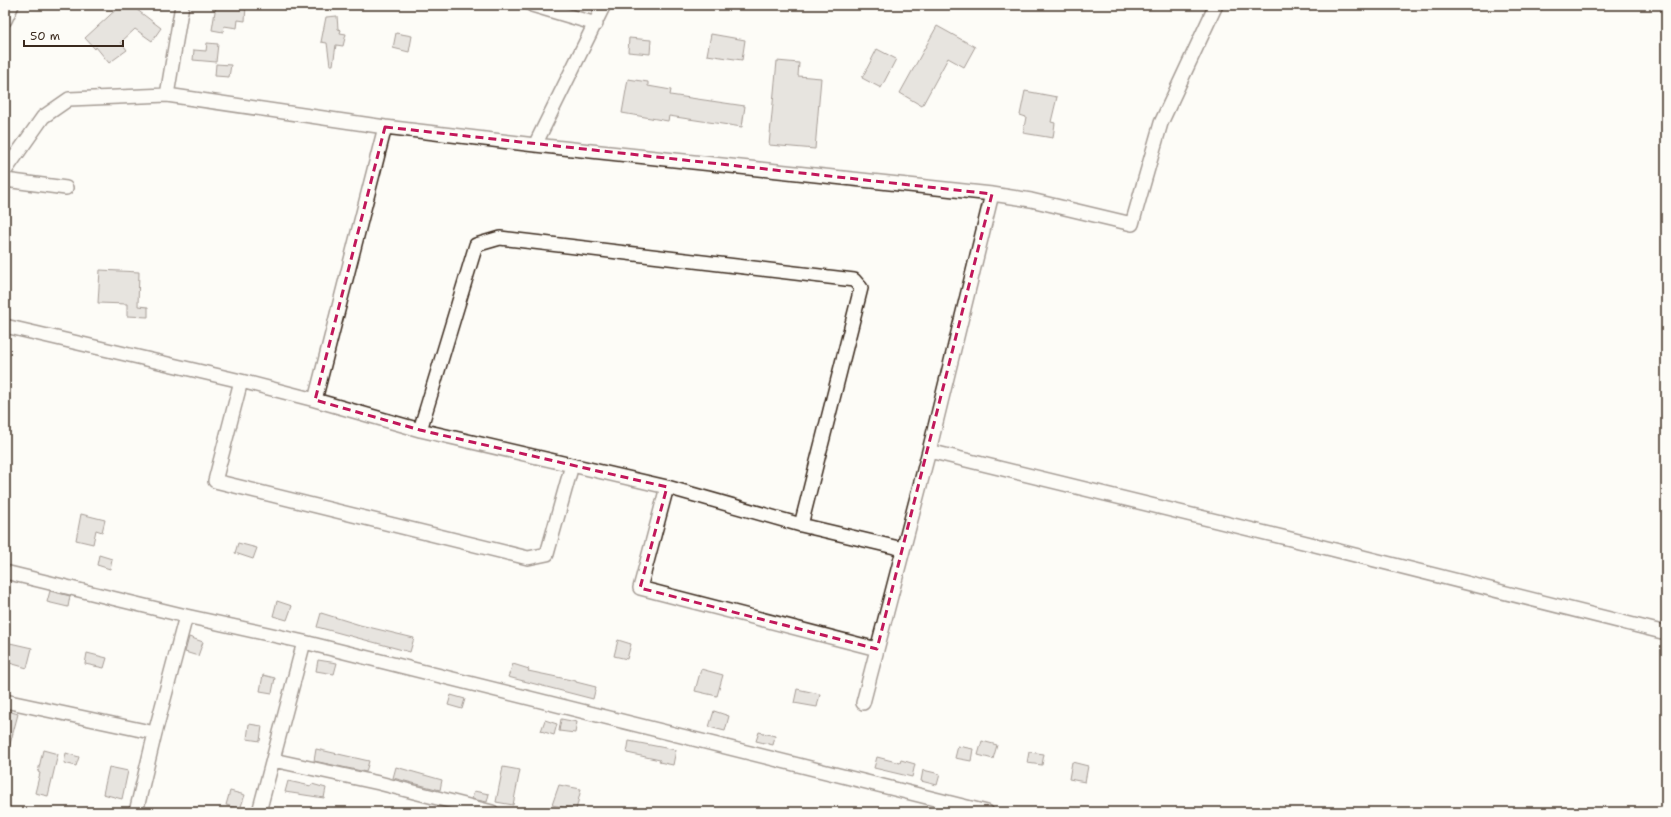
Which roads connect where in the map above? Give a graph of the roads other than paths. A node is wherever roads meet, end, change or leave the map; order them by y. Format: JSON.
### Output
{"nodes":[{"id":1,"x":12,"y":5,"type":"edge"},
{"id":2,"x":182,"y":5,"type":"edge"},
{"id":3,"x":532,"y":5,"type":"edge"},
{"id":4,"x":604,"y":5,"type":"edge"},
{"id":5,"x":1216,"y":5,"type":"edge"},
{"id":6,"x":5,"y":20,"type":"edge"},
{"id":7,"x":596,"y":24,"type":"junction"},
{"id":8,"x":167,"y":95,"type":"junction"},
{"id":9,"x":385,"y":127,"type":"junction"},
{"id":10,"x":535,"y":145,"type":"junction"},
{"id":11,"x":5,"y":171,"type":"edge"},
{"id":12,"x":5,"y":180,"type":"edge"},
{"id":13,"x":66,"y":188,"type":"dead end"},
{"id":14,"x":992,"y":194,"type":"junction"},
{"id":15,"x":5,"y":326,"type":"edge"},
{"id":16,"x":241,"y":381,"type":"junction"},
{"id":17,"x":315,"y":400,"type":"junction"},
{"id":18,"x":420,"y":430,"type":"junction"},
{"id":19,"x":929,"y":450,"type":"junction"},
{"id":20,"x":572,"y":465,"type":"junction"},
{"id":21,"x":667,"y":487,"type":"junction"},
{"id":22,"x":801,"y":525,"type":"junction"},
{"id":23,"x":902,"y":549,"type":"junction"},
{"id":24,"x":5,"y":572,"type":"edge"},
{"id":25,"x":186,"y":616,"type":"junction"},
{"id":26,"x":1666,"y":633,"type":"edge"},
{"id":27,"x":304,"y":642,"type":"junction"},
{"id":28,"x":877,"y":649,"type":"junction"},
{"id":29,"x":5,"y":702,"type":"edge"},
{"id":30,"x":863,"y":704,"type":"dead end"},
{"id":31,"x":155,"y":733,"type":"junction"},
{"id":32,"x":273,"y":760,"type":"junction"},
{"id":33,"x":136,"y":812,"type":"edge"},
{"id":34,"x":259,"y":812,"type":"edge"},
{"id":35,"x":492,"y":812,"type":"edge"},
{"id":36,"x":987,"y":812,"type":"edge"}],
"edges":[{"from":1,"to":6,"type":"street"},
{"from":2,"to":8,"type":"street"},
{"from":3,"to":7,"type":"street"},
{"from":4,"to":7,"type":"street"},
{"from":5,"to":14,"type":"street"},
{"from":7,"to":10,"type":"street"},
{"from":8,"to":9,"type":"street"},
{"from":8,"to":11,"type":"street"},
{"from":9,"to":10,"type":"street"},
{"from":9,"to":17,"type":"street"},
{"from":10,"to":14,"type":"street"},
{"from":12,"to":13,"type":"street"},
{"from":14,"to":19,"type":"street"},
{"from":15,"to":16,"type":"street"},
{"from":16,"to":17,"type":"street"},
{"from":16,"to":20,"type":"street"},
{"from":17,"to":18,"type":"street"},
{"from":18,"to":20,"type":"street"},
{"from":18,"to":22,"type":"street"},
{"from":19,"to":23,"type":"street"},
{"from":19,"to":26,"type":"street"},
{"from":20,"to":21,"type":"street"},
{"from":21,"to":22,"type":"street"},
{"from":21,"to":28,"type":"street"},
{"from":22,"to":23,"type":"street"},
{"from":23,"to":28,"type":"street"},
{"from":24,"to":25,"type":"street"},
{"from":25,"to":27,"type":"street"},
{"from":25,"to":31,"type":"street"},
{"from":27,"to":32,"type":"street"},
{"from":27,"to":36,"type":"street"},
{"from":28,"to":30,"type":"street"},
{"from":29,"to":31,"type":"street"},
{"from":31,"to":33,"type":"street"},
{"from":32,"to":34,"type":"street"},
{"from":32,"to":35,"type":"street"}]}
